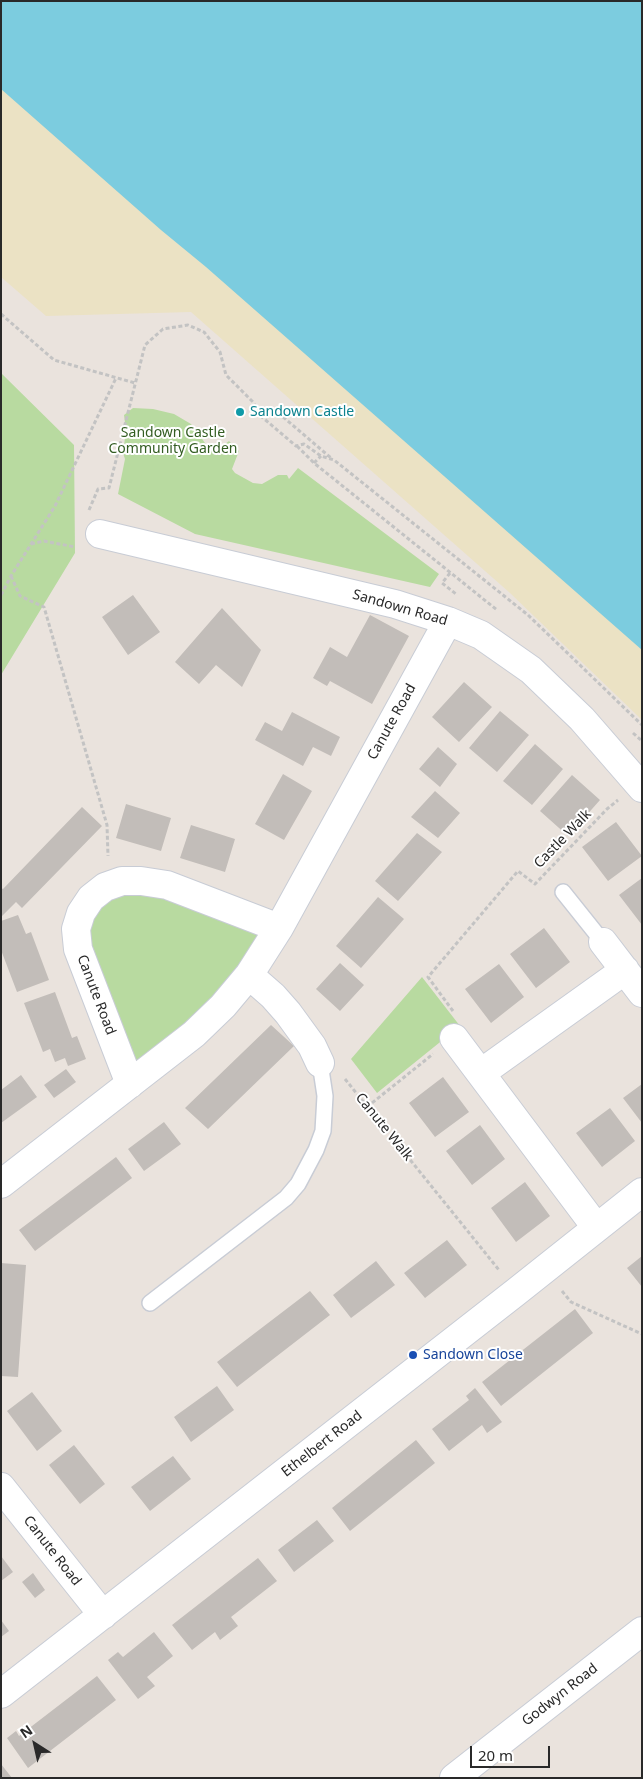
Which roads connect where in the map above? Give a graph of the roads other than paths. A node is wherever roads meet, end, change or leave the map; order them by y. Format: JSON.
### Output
{"nodes":[{"id":1,"x":89,"y":537,"type":"road end"},
{"id":2,"x":448,"y":621,"type":"junction"},
{"id":3,"x":640,"y":785,"type":"edge"},
{"id":4,"x":563,"y":892,"type":"dead end"},
{"id":5,"x":278,"y":928,"type":"junction"},
{"id":6,"x":603,"y":942,"type":"joint"},
{"id":7,"x":625,"y":970,"type":"junction"},
{"id":8,"x":249,"y":975,"type":"junction"},
{"id":9,"x":642,"y":993,"type":"edge"},
{"id":10,"x":454,"y":1038,"type":"dead end"},
{"id":11,"x":320,"y":1062,"type":"joint"},
{"id":12,"x":481,"y":1073,"type":"junction"},
{"id":13,"x":130,"y":1084,"type":"junction"},
{"id":14,"x":1,"y":1184,"type":"edge"},
{"id":15,"x":642,"y":1192,"type":"edge"},
{"id":16,"x":596,"y":1227,"type":"junction"},
{"id":17,"x":150,"y":1303,"type":"dead end"},
{"id":18,"x":1,"y":1487,"type":"edge"},
{"id":19,"x":103,"y":1615,"type":"junction"},
{"id":20,"x":642,"y":1630,"type":"edge"},
{"id":21,"x":1,"y":1694,"type":"edge"},
{"id":22,"x":454,"y":1778,"type":"edge"}],
"edges":[{"from":1,"to":2,"type":"street","name":"Sandown Road"},
{"from":2,"to":3,"type":"street","name":"Sandown Road"},
{"from":2,"to":5,"type":"street","name":"Canute Road"},
{"from":4,"to":6,"type":"lane"},
{"from":5,"to":8,"type":"street","name":"Canute Road"},
{"from":5,"to":13,"type":"street","name":"Canute Road"},
{"from":6,"to":7,"type":"street"},
{"from":7,"to":9,"type":"street"},
{"from":7,"to":12,"type":"street"},
{"from":8,"to":11,"type":"street"},
{"from":8,"to":13,"type":"street","name":"Canute Road"},
{"from":10,"to":12,"type":"street"},
{"from":11,"to":17,"type":"lane"},
{"from":12,"to":16,"type":"street"},
{"from":13,"to":14,"type":"street","name":"Canute Road"},
{"from":15,"to":16,"type":"street","name":"Ethelbert Road"},
{"from":16,"to":19,"type":"street","name":"Ethelbert Road"},
{"from":18,"to":19,"type":"street","name":"Canute Road"},
{"from":19,"to":21,"type":"street","name":"Ethelbert Road"},
{"from":20,"to":22,"type":"street","name":"Godwyn Road"}]}
